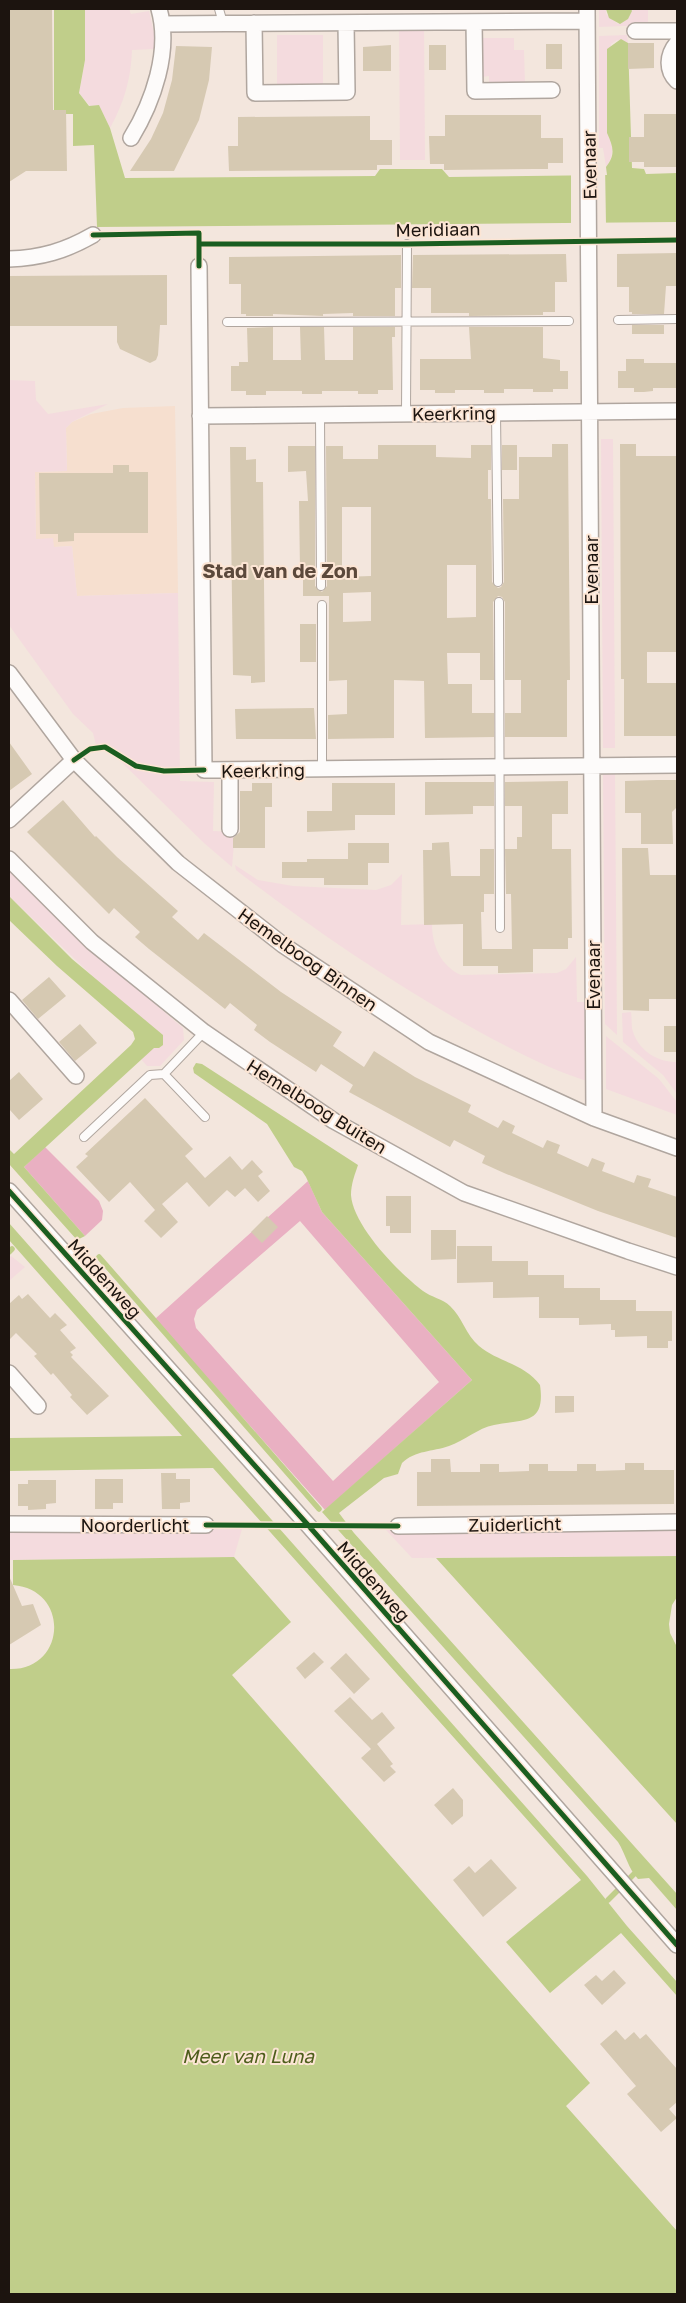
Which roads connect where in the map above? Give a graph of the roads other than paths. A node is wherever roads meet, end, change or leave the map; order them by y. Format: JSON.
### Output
{"nodes":[{"id":1,"x":587,"y":15,"type":"edge"},
{"id":2,"x":162,"y":16,"type":"edge"},
{"id":3,"x":221,"y":16,"type":"edge"},
{"id":4,"x":474,"y":22,"type":"junction"},
{"id":5,"x":254,"y":23,"type":"junction"},
{"id":6,"x":346,"y":23,"type":"junction"},
{"id":7,"x":677,"y":30,"type":"edge"},
{"id":8,"x":636,"y":31,"type":"dead end"},
{"id":9,"x":677,"y":43,"type":"edge"},
{"id":10,"x":677,"y":82,"type":"edge"},
{"id":11,"x":552,"y":90,"type":"dead end"},
{"id":12,"x":131,"y":138,"type":"dead end"},
{"id":13,"x":92,"y":235,"type":"dead end"},
{"id":14,"x":407,"y":244,"type":"dead end"},
{"id":15,"x":9,"y":259,"type":"edge"},
{"id":16,"x":199,"y":266,"type":"dead end"},
{"id":17,"x":677,"y":319,"type":"edge"},
{"id":18,"x":618,"y":320,"type":"dead end"},
{"id":19,"x":406,"y":321,"type":"junction"},
{"id":20,"x":569,"y":321,"type":"dead end"},
{"id":21,"x":227,"y":322,"type":"dead end"},
{"id":22,"x":677,"y":411,"type":"edge"},
{"id":23,"x":590,"y":412,"type":"junction"},
{"id":24,"x":496,"y":413,"type":"junction"},
{"id":25,"x":320,"y":414,"type":"junction"},
{"id":26,"x":406,"y":414,"type":"junction"},
{"id":27,"x":200,"y":416,"type":"junction"},
{"id":28,"x":498,"y":582,"type":"dead end"},
{"id":29,"x":321,"y":586,"type":"dead end"},
{"id":30,"x":499,"y":602,"type":"dead end"},
{"id":31,"x":322,"y":605,"type":"dead end"},
{"id":32,"x":9,"y":673,"type":"edge"},
{"id":33,"x":74,"y":760,"type":"junction"},
{"id":34,"x":677,"y":765,"type":"edge"},
{"id":35,"x":592,"y":766,"type":"junction"},
{"id":36,"x":500,"y":767,"type":"junction"},
{"id":37,"x":322,"y":769,"type":"junction"},
{"id":38,"x":230,"y":770,"type":"junction"},
{"id":39,"x":9,"y":820,"type":"edge"},
{"id":40,"x":230,"y":829,"type":"dead end"},
{"id":41,"x":9,"y":858,"type":"edge"},
{"id":42,"x":500,"y":928,"type":"dead end"},
{"id":43,"x":9,"y":1000,"type":"edge"},
{"id":44,"x":204,"y":1032,"type":"junction"},
{"id":45,"x":164,"y":1074,"type":"junction"},
{"id":46,"x":76,"y":1076,"type":"dead end"},
{"id":47,"x":205,"y":1117,"type":"dead end"},
{"id":48,"x":594,"y":1118,"type":"junction"},
{"id":49,"x":84,"y":1137,"type":"dead end"},
{"id":50,"x":677,"y":1148,"type":"edge"},
{"id":51,"x":9,"y":1191,"type":"edge"},
{"id":52,"x":677,"y":1267,"type":"edge"},
{"id":53,"x":9,"y":1373,"type":"edge"},
{"id":54,"x":38,"y":1406,"type":"dead end"},
{"id":55,"x":677,"y":1522,"type":"edge"},
{"id":56,"x":9,"y":1524,"type":"edge"},
{"id":57,"x":206,"y":1525,"type":"dead end"},
{"id":58,"x":398,"y":1526,"type":"dead end"},
{"id":59,"x":677,"y":1945,"type":"edge"}],
"edges":[{"from":1,"to":4,"type":"street"},
{"from":1,"to":23,"type":"street","name":"Evenaar"},
{"from":2,"to":3,"type":"street"},
{"from":2,"to":12,"type":"street"},
{"from":3,"to":5,"type":"street"},
{"from":4,"to":6,"type":"street"},
{"from":4,"to":11,"type":"street"},
{"from":5,"to":6,"type":"street"},
{"from":5,"to":6,"type":"street"},
{"from":7,"to":8,"type":"street"},
{"from":9,"to":10,"type":"street"},
{"from":13,"to":15,"type":"street"},
{"from":14,"to":19,"type":"lane"},
{"from":16,"to":27,"type":"street","name":"Keerkring"},
{"from":17,"to":18,"type":"lane"},
{"from":19,"to":20,"type":"lane"},
{"from":19,"to":21,"type":"lane"},
{"from":19,"to":26,"type":"lane"},
{"from":22,"to":23,"type":"street","name":"Keerkring"},
{"from":23,"to":24,"type":"street","name":"Keerkring"},
{"from":23,"to":35,"type":"street","name":"Evenaar"},
{"from":24,"to":26,"type":"street","name":"Keerkring"},
{"from":24,"to":28,"type":"lane"},
{"from":25,"to":26,"type":"street","name":"Keerkring"},
{"from":25,"to":27,"type":"street","name":"Keerkring"},
{"from":25,"to":29,"type":"lane"},
{"from":27,"to":38,"type":"street","name":"Keerkring"},
{"from":30,"to":36,"type":"lane"},
{"from":31,"to":37,"type":"lane"},
{"from":32,"to":33,"type":"street","name":"Hemelboog Binnen"},
{"from":33,"to":39,"type":"street"},
{"from":33,"to":48,"type":"street","name":"Hemelboog Binnen"},
{"from":34,"to":35,"type":"street","name":"Keerkring"},
{"from":35,"to":36,"type":"street","name":"Keerkring"},
{"from":35,"to":48,"type":"street","name":"Evenaar"},
{"from":36,"to":37,"type":"street","name":"Keerkring"},
{"from":36,"to":42,"type":"lane"},
{"from":37,"to":38,"type":"street","name":"Keerkring"},
{"from":38,"to":40,"type":"street"},
{"from":41,"to":44,"type":"street","name":"Hemelboog Buiten"},
{"from":43,"to":46,"type":"street"},
{"from":44,"to":45,"type":"lane"},
{"from":44,"to":52,"type":"street","name":"Hemelboog Buiten"},
{"from":45,"to":47,"type":"lane"},
{"from":45,"to":49,"type":"lane"},
{"from":48,"to":50,"type":"street","name":"Hemelboog Binnen"},
{"from":51,"to":59,"type":"street","name":"Middenweg"},
{"from":53,"to":54,"type":"street"},
{"from":55,"to":58,"type":"street","name":"Zuiderlicht"},
{"from":56,"to":57,"type":"street","name":"Noorderlicht"}]}
